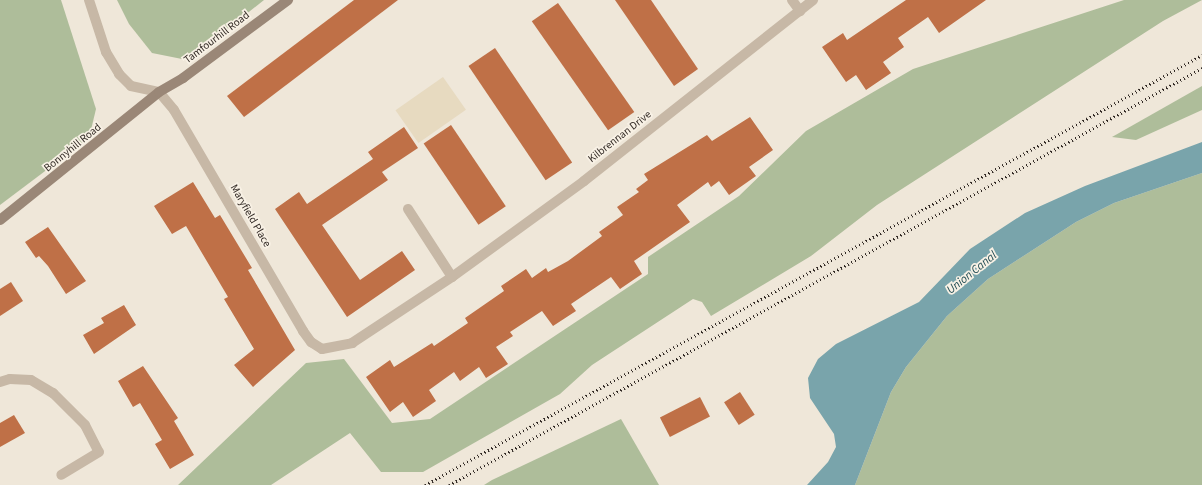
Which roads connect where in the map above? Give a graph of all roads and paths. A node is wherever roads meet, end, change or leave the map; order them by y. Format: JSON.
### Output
{"nodes":[{"id":1,"x":89,"y":0,"type":"edge"},
{"id":2,"x":288,"y":0,"type":"edge"},
{"id":3,"x":792,"y":0,"type":"edge"},
{"id":4,"x":813,"y":0,"type":"edge"},
{"id":5,"x":800,"y":11,"type":"junction"},
{"id":6,"x":160,"y":92,"type":"junction"},
{"id":7,"x":408,"y":209,"type":"dead end"},
{"id":8,"x":0,"y":220,"type":"edge"},
{"id":9,"x":452,"y":277,"type":"junction"},
{"id":10,"x":322,"y":349,"type":"joint"},
{"id":11,"x":0,"y":382,"type":"edge"},
{"id":12,"x":61,"y":475,"type":"dead end"}],
"edges":[{"from":1,"to":6,"type":"street"},
{"from":2,"to":6,"type":"main road","name":"Tamfourhill Road"},
{"from":3,"to":5,"type":"street"},
{"from":4,"to":5,"type":"street","name":"Kilbrennan Drive"},
{"from":5,"to":9,"type":"street","name":"Kilbrennan Drive"},
{"from":6,"to":8,"type":"main road","name":"Bonnyhill Road"},
{"from":6,"to":10,"type":"street","name":"Maryfield Place"},
{"from":7,"to":9,"type":"street"},
{"from":9,"to":10,"type":"street","name":"Kilbrennan Drive"},
{"from":11,"to":12,"type":"street"}]}
